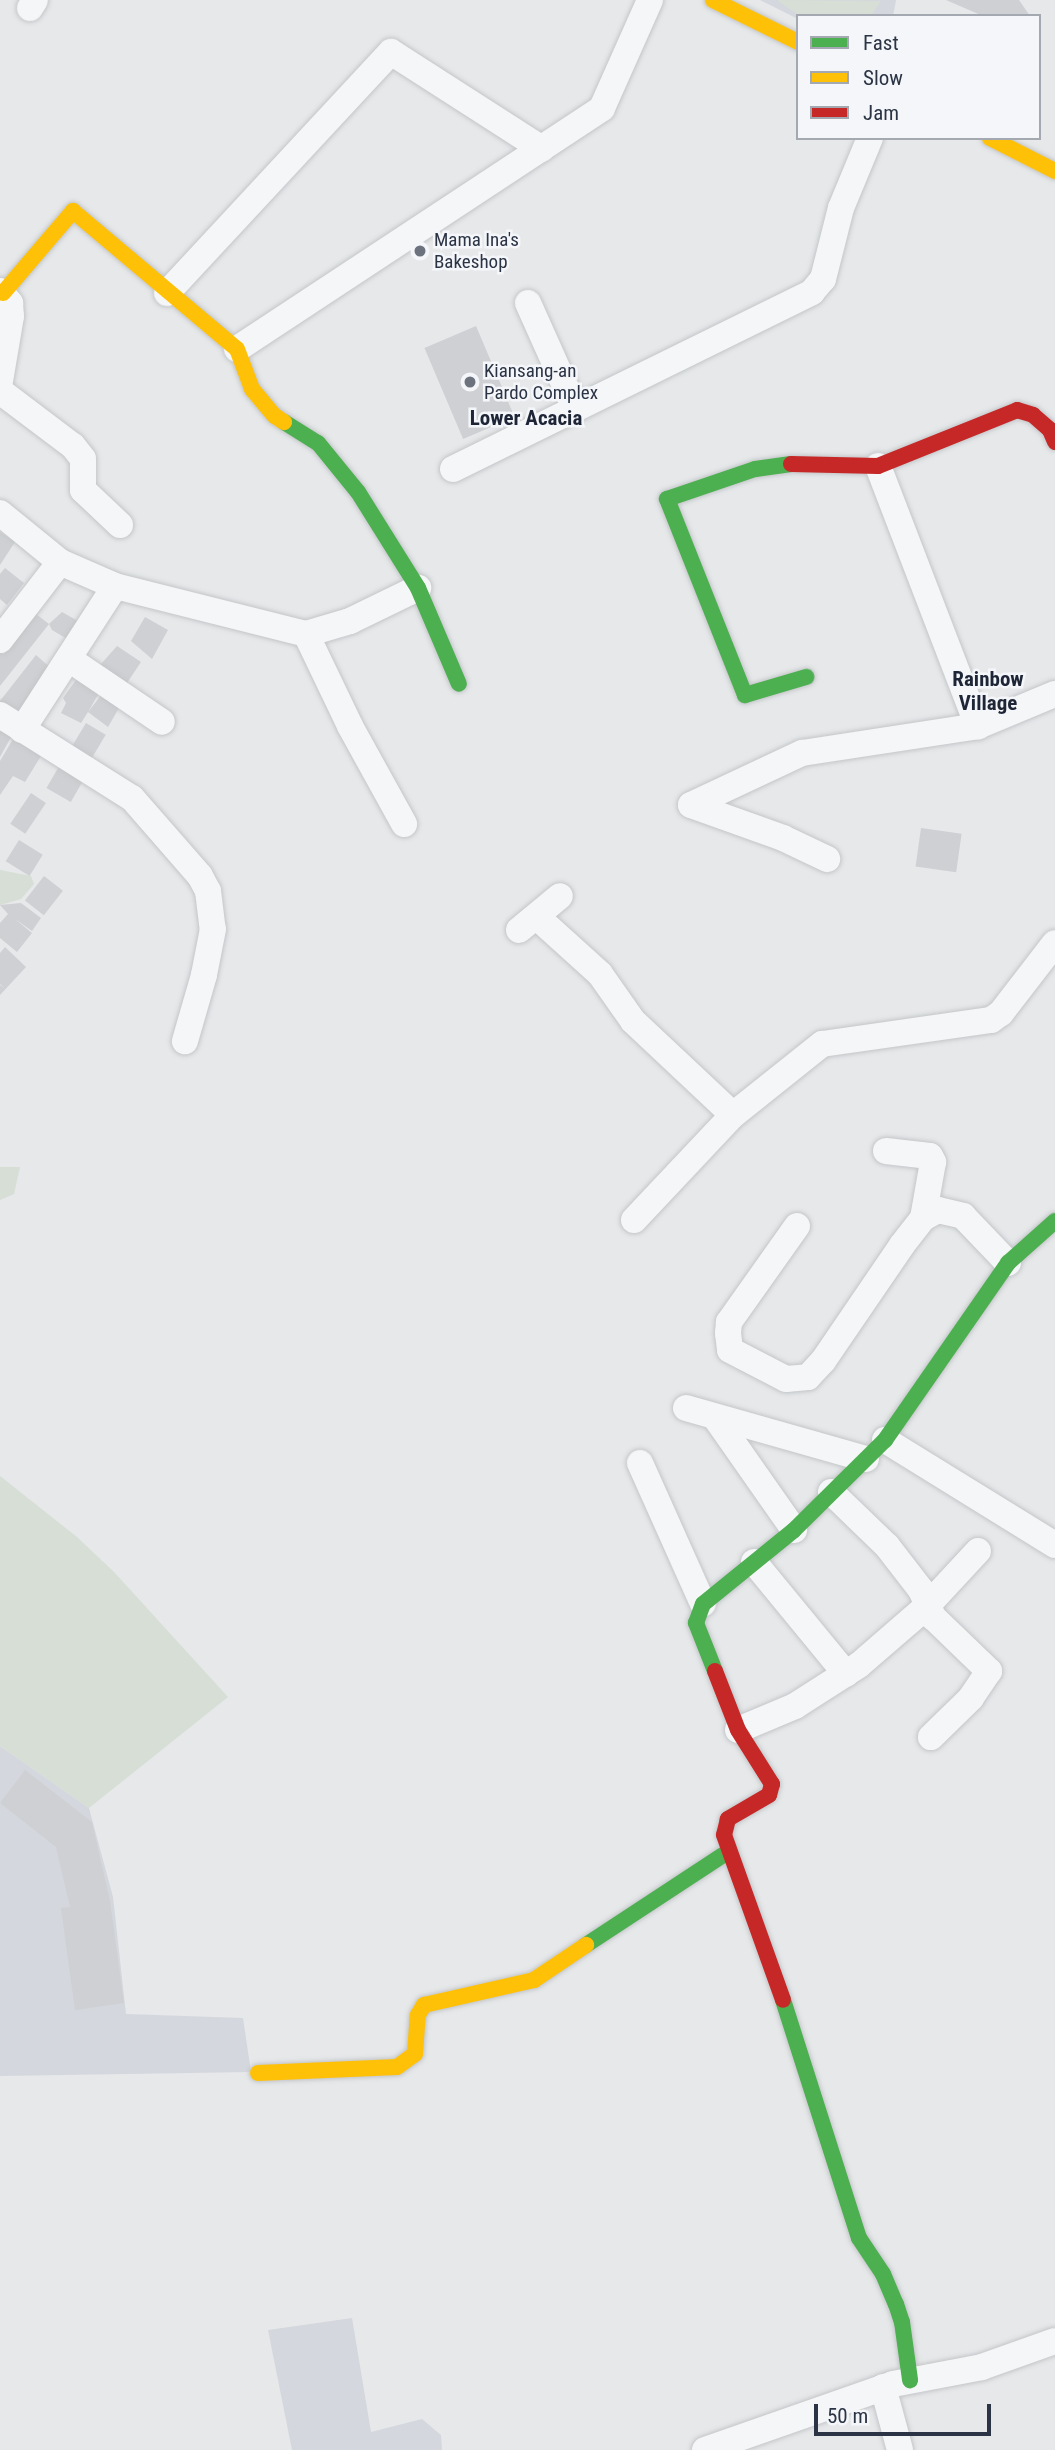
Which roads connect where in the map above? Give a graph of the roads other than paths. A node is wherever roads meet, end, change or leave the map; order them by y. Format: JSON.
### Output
{"nodes":[{"id":1,"x":650,"y":0,"type":"edge"},
{"id":2,"x":713,"y":0,"type":"edge"},
{"id":3,"x":796,"y":41,"type":"edge"},
{"id":4,"x":869,"y":140,"type":"edge"},
{"id":5,"x":994,"y":140,"type":"edge"},
{"id":6,"x":542,"y":149,"type":"junction"},
{"id":7,"x":1055,"y":171,"type":"edge"},
{"id":8,"x":1,"y":292,"type":"edge"},
{"id":9,"x":167,"y":293,"type":"junction"},
{"id":10,"x":528,"y":303,"type":"dead end"},
{"id":11,"x":237,"y":349,"type":"junction"},
{"id":12,"x":0,"y":381,"type":"edge"},
{"id":13,"x":0,"y":391,"type":"edge"},
{"id":14,"x":575,"y":408,"type":"junction"},
{"id":15,"x":1055,"y":442,"type":"edge"},
{"id":16,"x":878,"y":466,"type":"junction"},
{"id":17,"x":453,"y":469,"type":"dead end"},
{"id":18,"x":0,"y":513,"type":"edge"},
{"id":19,"x":120,"y":525,"type":"dead end"},
{"id":20,"x":60,"y":562,"type":"junction"},
{"id":21,"x":115,"y":586,"type":"junction"},
{"id":22,"x":418,"y":588,"type":"junction"},
{"id":23,"x":306,"y":634,"type":"junction"},
{"id":24,"x":0,"y":640,"type":"edge"},
{"id":25,"x":69,"y":659,"type":"junction"},
{"id":26,"x":806,"y":677,"type":"dead end"},
{"id":27,"x":459,"y":684,"type":"dead end"},
{"id":28,"x":1055,"y":694,"type":"edge"},
{"id":29,"x":0,"y":715,"type":"edge"},
{"id":30,"x":162,"y":722,"type":"dead end"},
{"id":31,"x":978,"y":726,"type":"junction"},
{"id":32,"x":22,"y":730,"type":"junction"},
{"id":33,"x":404,"y":824,"type":"dead end"},
{"id":34,"x":827,"y":859,"type":"dead end"},
{"id":35,"x":559,"y":896,"type":"dead end"},
{"id":36,"x":1055,"y":943,"type":"edge"},
{"id":37,"x":185,"y":1041,"type":"dead end"},
{"id":38,"x":733,"y":1115,"type":"junction"},
{"id":39,"x":886,"y":1151,"type":"dead end"},
{"id":40,"x":923,"y":1218,"type":"junction"},
{"id":41,"x":634,"y":1220,"type":"dead end"},
{"id":42,"x":1055,"y":1222,"type":"edge"},
{"id":43,"x":797,"y":1226,"type":"dead end"},
{"id":44,"x":1008,"y":1263,"type":"junction"},
{"id":45,"x":686,"y":1408,"type":"dead end"},
{"id":46,"x":715,"y":1417,"type":"junction"},
{"id":47,"x":885,"y":1440,"type":"junction"},
{"id":48,"x":866,"y":1459,"type":"junction"},
{"id":49,"x":640,"y":1463,"type":"dead end"},
{"id":50,"x":831,"y":1492,"type":"junction"},
{"id":51,"x":794,"y":1530,"type":"junction"},
{"id":52,"x":1055,"y":1545,"type":"edge"},
{"id":53,"x":978,"y":1551,"type":"dead end"},
{"id":54,"x":754,"y":1562,"type":"junction"},
{"id":55,"x":703,"y":1604,"type":"junction"},
{"id":56,"x":927,"y":1606,"type":"junction"},
{"id":57,"x":846,"y":1674,"type":"junction"},
{"id":58,"x":738,"y":1730,"type":"junction"},
{"id":59,"x":931,"y":1737,"type":"dead end"},
{"id":60,"x":729,"y":1851,"type":"junction"},
{"id":61,"x":258,"y":2073,"type":"dead end"},
{"id":62,"x":1055,"y":2341,"type":"edge"},
{"id":63,"x":911,"y":2379,"type":"junction"},
{"id":64,"x":883,"y":2387,"type":"junction"},
{"id":65,"x":705,"y":2450,"type":"edge"},
{"id":66,"x":900,"y":2450,"type":"edge"}],
"edges":[{"from":1,"to":6,"type":"street"},
{"from":2,"to":3,"type":"street"},
{"from":4,"to":14,"type":"street"},
{"from":5,"to":7,"type":"street"},
{"from":6,"to":9,"type":"street"},
{"from":6,"to":11,"type":"street"},
{"from":8,"to":9,"type":"street"},
{"from":8,"to":12,"type":"street"},
{"from":9,"to":11,"type":"street"},
{"from":10,"to":14,"type":"street"},
{"from":11,"to":22,"type":"street"},
{"from":13,"to":19,"type":"street"},
{"from":14,"to":17,"type":"street"},
{"from":15,"to":16,"type":"street"},
{"from":16,"to":26,"type":"street"},
{"from":16,"to":31,"type":"street"},
{"from":18,"to":20,"type":"street"},
{"from":20,"to":21,"type":"street"},
{"from":20,"to":24,"type":"street"},
{"from":21,"to":23,"type":"street"},
{"from":21,"to":25,"type":"street"},
{"from":22,"to":23,"type":"street"},
{"from":22,"to":27,"type":"street"},
{"from":23,"to":33,"type":"street"},
{"from":25,"to":30,"type":"street"},
{"from":25,"to":32,"type":"street"},
{"from":28,"to":31,"type":"street"},
{"from":29,"to":32,"type":"street"},
{"from":31,"to":34,"type":"street"},
{"from":32,"to":37,"type":"street"},
{"from":35,"to":38,"type":"street"},
{"from":36,"to":38,"type":"street"},
{"from":38,"to":41,"type":"street"},
{"from":39,"to":40,"type":"street"},
{"from":40,"to":43,"type":"street"},
{"from":40,"to":44,"type":"street"},
{"from":42,"to":44,"type":"street"},
{"from":44,"to":47,"type":"street"},
{"from":45,"to":46,"type":"street"},
{"from":46,"to":48,"type":"street"},
{"from":46,"to":51,"type":"street"},
{"from":47,"to":48,"type":"street"},
{"from":47,"to":52,"type":"street"},
{"from":48,"to":50,"type":"street"},
{"from":49,"to":55,"type":"street"},
{"from":50,"to":51,"type":"street"},
{"from":50,"to":56,"type":"street"},
{"from":51,"to":54,"type":"street"},
{"from":53,"to":56,"type":"street"},
{"from":54,"to":55,"type":"street"},
{"from":54,"to":57,"type":"street"},
{"from":55,"to":58,"type":"street"},
{"from":56,"to":57,"type":"street"},
{"from":56,"to":59,"type":"street"},
{"from":57,"to":58,"type":"street"},
{"from":58,"to":60,"type":"street"},
{"from":60,"to":61,"type":"street"},
{"from":60,"to":63,"type":"street"},
{"from":62,"to":63,"type":"street"},
{"from":63,"to":64,"type":"street"},
{"from":64,"to":65,"type":"street"},
{"from":64,"to":66,"type":"street"}]}
